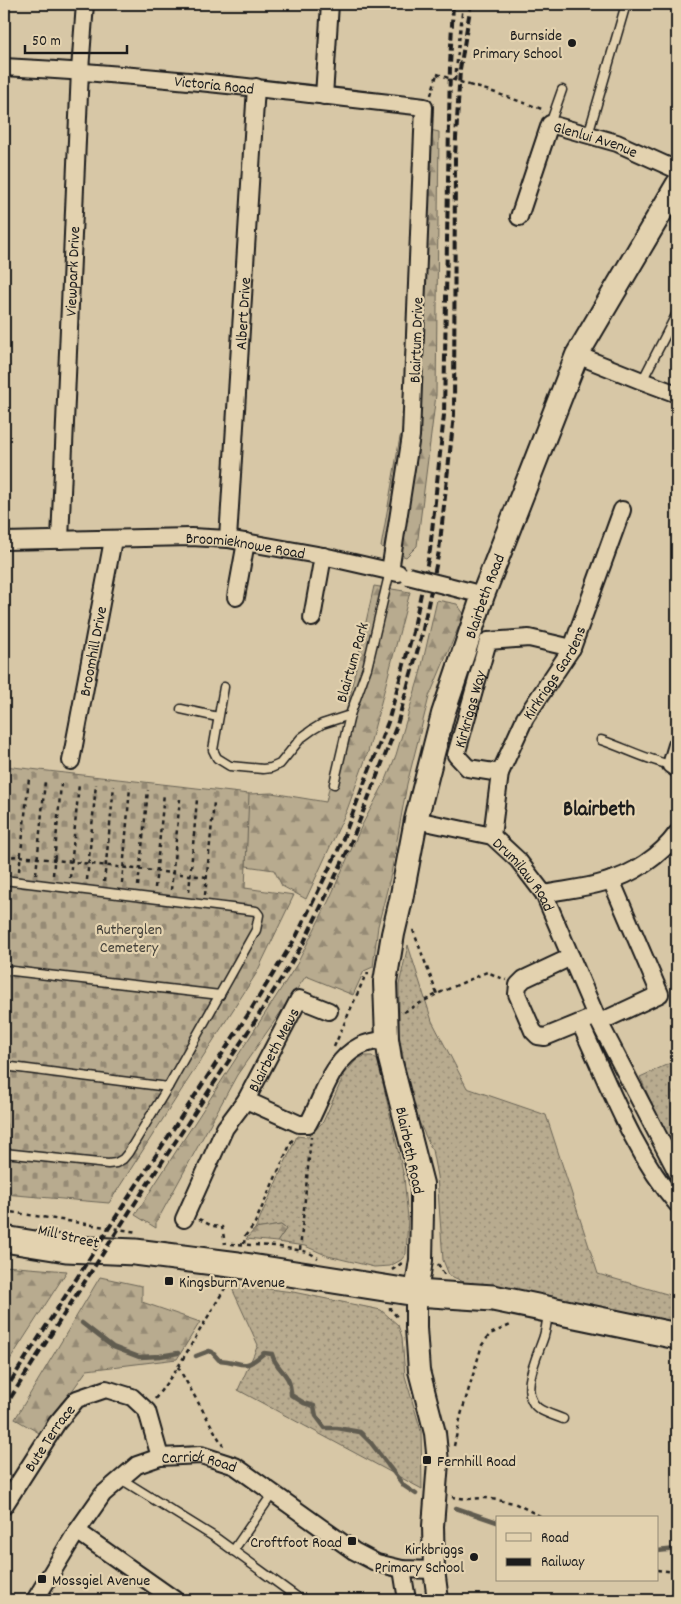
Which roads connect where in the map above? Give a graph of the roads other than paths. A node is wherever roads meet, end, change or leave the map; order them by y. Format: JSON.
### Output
{"nodes":[{"id":1,"x":85,"y":4,"type":"edge"},
{"id":2,"x":330,"y":4,"type":"edge"},
{"id":3,"x":626,"y":4,"type":"edge"},
{"id":4,"x":4,"y":66,"type":"edge"},
{"id":5,"x":80,"y":70,"type":"junction"},
{"id":6,"x":256,"y":87,"type":"junction"},
{"id":7,"x":562,"y":90,"type":"dead end"},
{"id":8,"x":324,"y":96,"type":"junction"},
{"id":9,"x":427,"y":102,"type":"joint"},
{"id":10,"x":550,"y":124,"type":"junction"},
{"id":11,"x":588,"y":135,"type":"junction"},
{"id":12,"x":677,"y":170,"type":"edge"},
{"id":13,"x":677,"y":185,"type":"edge"},
{"id":14,"x":519,"y":217,"type":"dead end"},
{"id":15,"x":677,"y":314,"type":"edge"},
{"id":16,"x":577,"y":355,"type":"junction"},
{"id":17,"x":642,"y":382,"type":"junction"},
{"id":18,"x":677,"y":394,"type":"edge"},
{"id":19,"x":622,"y":510,"type":"dead end"},
{"id":20,"x":228,"y":539,"type":"junction"},
{"id":21,"x":60,"y":540,"type":"junction"},
{"id":22,"x":113,"y":540,"type":"junction"},
{"id":23,"x":4,"y":541,"type":"edge"},
{"id":24,"x":246,"y":542,"type":"junction"},
{"id":25,"x":322,"y":556,"type":"junction"},
{"id":26,"x":390,"y":571,"type":"junction"},
{"id":27,"x":484,"y":595,"type":"junction"},
{"id":28,"x":236,"y":597,"type":"dead end"},
{"id":29,"x":312,"y":618,"type":"dead end"},
{"id":30,"x":572,"y":648,"type":"junction"},
{"id":31,"x":224,"y":688,"type":"dead end"},
{"id":32,"x":181,"y":709,"type":"dead end"},
{"id":33,"x":350,"y":715,"type":"junction"},
{"id":34,"x":218,"y":717,"type":"junction"},
{"id":35,"x":601,"y":740,"type":"dead end"},
{"id":36,"x":677,"y":745,"type":"edge"},
{"id":37,"x":71,"y":761,"type":"dead end"},
{"id":38,"x":674,"y":767,"type":"edge"},
{"id":39,"x":500,"y":773,"type":"junction"},
{"id":40,"x":334,"y":784,"type":"dead end"},
{"id":41,"x":416,"y":820,"type":"junction"},
{"id":42,"x":492,"y":836,"type":"junction"},
{"id":43,"x":675,"y":844,"type":"edge"},
{"id":44,"x":4,"y":880,"type":"edge"},
{"id":45,"x":610,"y":880,"type":"junction"},
{"id":46,"x":544,"y":894,"type":"junction"},
{"id":47,"x":570,"y":957,"type":"junction"},
{"id":48,"x":4,"y":970,"type":"edge"},
{"id":49,"x":220,"y":995,"type":"junction"},
{"id":50,"x":329,"y":1011,"type":"dead end"},
{"id":51,"x":598,"y":1019,"type":"junction"},
{"id":52,"x":580,"y":1023,"type":"junction"},
{"id":53,"x":386,"y":1030,"type":"junction"},
{"id":54,"x":4,"y":1066,"type":"edge"},
{"id":55,"x":168,"y":1087,"type":"junction"},
{"id":56,"x":246,"y":1100,"type":"junction"},
{"id":57,"x":4,"y":1152,"type":"edge"},
{"id":58,"x":677,"y":1172,"type":"edge"},
{"id":59,"x":677,"y":1204,"type":"edge"},
{"id":60,"x":185,"y":1216,"type":"road end"},
{"id":61,"x":4,"y":1221,"type":"edge"},
{"id":62,"x":4,"y":1239,"type":"edge"},
{"id":63,"x":135,"y":1252,"type":"junction"},
{"id":64,"x":416,"y":1292,"type":"junction"},
{"id":65,"x":549,"y":1308,"type":"junction"},
{"id":66,"x":677,"y":1336,"type":"edge"},
{"id":67,"x":563,"y":1419,"type":"dead end"},
{"id":68,"x":160,"y":1457,"type":"junction"},
{"id":69,"x":121,"y":1479,"type":"junction"},
{"id":70,"x":273,"y":1493,"type":"junction"},
{"id":71,"x":4,"y":1506,"type":"edge"},
{"id":72,"x":77,"y":1531,"type":"junction"},
{"id":73,"x":233,"y":1551,"type":"junction"},
{"id":74,"x":402,"y":1569,"type":"junction"},
{"id":75,"x":434,"y":1570,"type":"junction"},
{"id":76,"x":35,"y":1600,"type":"edge"},
{"id":77,"x":174,"y":1600,"type":"edge"},
{"id":78,"x":301,"y":1600,"type":"edge"},
{"id":79,"x":407,"y":1600,"type":"edge"},
{"id":80,"x":438,"y":1600,"type":"edge"}],
"edges":[{"from":1,"to":5,"type":"street","name":"Viewpark Drive"},
{"from":2,"to":8,"type":"street"},
{"from":3,"to":11,"type":"lane"},
{"from":4,"to":5,"type":"street","name":"Victoria Road"},
{"from":5,"to":6,"type":"street","name":"Victoria Road"},
{"from":5,"to":21,"type":"street","name":"Viewpark Drive"},
{"from":6,"to":8,"type":"street","name":"Victoria Road"},
{"from":6,"to":20,"type":"street","name":"Albert Drive"},
{"from":7,"to":10,"type":"lane"},
{"from":8,"to":9,"type":"street","name":"Victoria Road"},
{"from":9,"to":26,"type":"street","name":"Blairtum Drive"},
{"from":10,"to":11,"type":"street","name":"Glenlui Avenue"},
{"from":10,"to":14,"type":"street","name":"Glenlui Avenue"},
{"from":11,"to":12,"type":"street","name":"Glenlui Avenue"},
{"from":13,"to":16,"type":"main road","name":"Blairbeth Road"},
{"from":15,"to":17,"type":"lane"},
{"from":16,"to":17,"type":"street"},
{"from":16,"to":27,"type":"main road","name":"Blairbeth Road"},
{"from":17,"to":18,"type":"street"},
{"from":19,"to":30,"type":"street","name":"Kirkriggs Gardens"},
{"from":20,"to":22,"type":"street","name":"Broomieknowe Road"},
{"from":20,"to":24,"type":"street","name":"Broomieknowe Road"},
{"from":21,"to":22,"type":"street","name":"Broomieknowe Road"},
{"from":21,"to":23,"type":"street","name":"Broomieknowe Road"},
{"from":22,"to":37,"type":"street","name":"Broomhill Drive"},
{"from":24,"to":25,"type":"street","name":"Broomieknowe Road"},
{"from":24,"to":28,"type":"street"},
{"from":25,"to":26,"type":"street","name":"Broomieknowe Road"},
{"from":25,"to":29,"type":"street"},
{"from":26,"to":27,"type":"street","name":"Broomieknowe Road","bridge":true},
{"from":26,"to":33,"type":"lane","name":"Blairtum Park"},
{"from":27,"to":41,"type":"main road","name":"Blairbeth Road"},
{"from":30,"to":39,"type":"street","name":"Kirkriggs Gardens"},
{"from":30,"to":39,"type":"street","name":"Kirkriggs Way"},
{"from":31,"to":34,"type":"lane","name":"Blairtum Park"},
{"from":32,"to":34,"type":"lane"},
{"from":33,"to":34,"type":"lane","name":"Blairtum Park"},
{"from":33,"to":40,"type":"lane"},
{"from":35,"to":38,"type":"lane"},
{"from":36,"to":38,"type":"street"},
{"from":39,"to":42,"type":"street","name":"Kirkriggs Gardens"},
{"from":41,"to":42,"type":"street","name":"Drumilaw Road"},
{"from":41,"to":53,"type":"main road","name":"Blairbeth Road"},
{"from":42,"to":46,"type":"street","name":"Drumilaw Road"},
{"from":43,"to":45,"type":"street"},
{"from":44,"to":49,"type":"lane"},
{"from":45,"to":46,"type":"street"},
{"from":45,"to":51,"type":"street"},
{"from":46,"to":47,"type":"street","name":"Drumilaw Road"},
{"from":47,"to":51,"type":"street","name":"Drumilaw Road"},
{"from":47,"to":52,"type":"street"},
{"from":48,"to":49,"type":"lane"},
{"from":49,"to":55,"type":"lane"},
{"from":50,"to":56,"type":"street","name":"Blairbeth Mews"},
{"from":51,"to":52,"type":"street"},
{"from":51,"to":58,"type":"street","name":"Drumilaw Road"},
{"from":52,"to":59,"type":"street"},
{"from":53,"to":56,"type":"street","name":"Blairbeth Mews"},
{"from":53,"to":64,"type":"main road","name":"Blairbeth Road"},
{"from":54,"to":55,"type":"lane"},
{"from":55,"to":57,"type":"lane"},
{"from":56,"to":60,"type":"street","name":"Blairbeth Mews"},
{"from":61,"to":63,"type":"main road","name":"Mill Street"},
{"from":62,"to":63,"type":"main road","name":"Mill Street"},
{"from":63,"to":64,"type":"main road","name":"Mill Street"},
{"from":64,"to":65,"type":"main road"},
{"from":64,"to":75,"type":"street"},
{"from":65,"to":66,"type":"main road"},
{"from":65,"to":67,"type":"lane"},
{"from":68,"to":69,"type":"street","name":"Carrick Road"},
{"from":68,"to":70,"type":"street","name":"Carrick Road"},
{"from":68,"to":71,"type":"street","name":"Bute Terrace"},
{"from":69,"to":72,"type":"street","name":"Carrick Road"},
{"from":69,"to":73,"type":"lane"},
{"from":70,"to":73,"type":"lane"},
{"from":70,"to":74,"type":"street","name":"Carrick Road"},
{"from":72,"to":76,"type":"street","name":"Carrick Road"},
{"from":72,"to":77,"type":"street"},
{"from":73,"to":78,"type":"lane"},
{"from":74,"to":75,"type":"street","name":"Carrick Road"},
{"from":74,"to":79,"type":"street"},
{"from":75,"to":80,"type":"street"}]}
